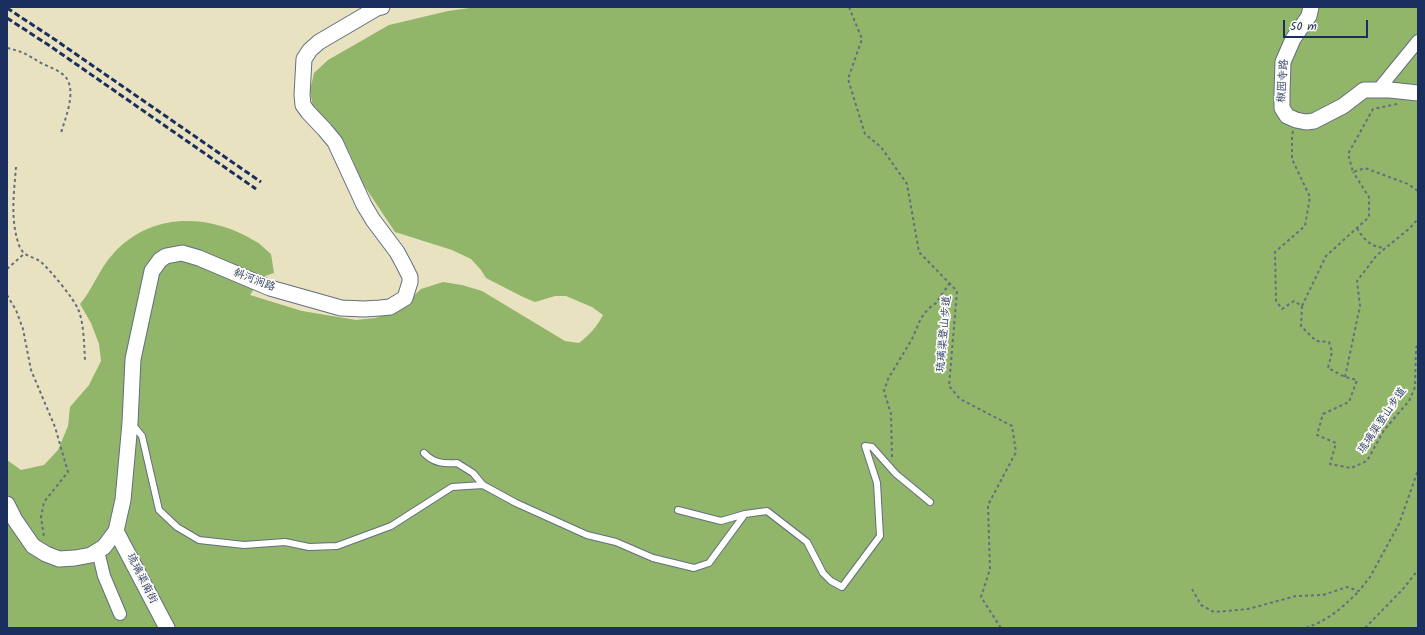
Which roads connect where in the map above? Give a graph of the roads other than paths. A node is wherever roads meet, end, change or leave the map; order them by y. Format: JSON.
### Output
{"nodes":[{"id":1,"x":382,"y":7,"type":"edge"},
{"id":2,"x":1311,"y":7,"type":"edge"},
{"id":3,"x":1418,"y":41,"type":"edge"},
{"id":4,"x":1378,"y":90,"type":"junction"},
{"id":5,"x":1414,"y":93,"type":"edge"},
{"id":6,"x":130,"y":423,"type":"junction"},
{"id":7,"x":424,"y":453,"type":"dead end"},
{"id":8,"x":483,"y":485,"type":"junction"},
{"id":9,"x":930,"y":502,"type":"dead end"},
{"id":10,"x":7,"y":504,"type":"edge"},
{"id":11,"x":678,"y":510,"type":"dead end"},
{"id":12,"x":746,"y":514,"type":"junction"},
{"id":13,"x":116,"y":531,"type":"junction"},
{"id":14,"x":98,"y":551,"type":"junction"},
{"id":15,"x":120,"y":614,"type":"dead end"},
{"id":16,"x":166,"y":628,"type":"edge"}],
"edges":[{"from":1,"to":6,"type":"street","name":"斜河涧路"},
{"from":2,"to":4,"type":"street","name":"椒园寺路"},
{"from":3,"to":4,"type":"street"},
{"from":4,"to":5,"type":"street"},
{"from":6,"to":8,"type":"lane"},
{"from":6,"to":13,"type":"street","name":"斜河涧路"},
{"from":7,"to":8,"type":"lane"},
{"from":8,"to":12,"type":"lane"},
{"from":9,"to":12,"type":"lane"},
{"from":10,"to":14,"type":"street","name":"斜河涧路"},
{"from":11,"to":12,"type":"lane"},
{"from":13,"to":14,"type":"street","name":"斜河涧路"},
{"from":13,"to":16,"type":"street","name":"琉璃渠南街"},
{"from":14,"to":15,"type":"street"}]}
